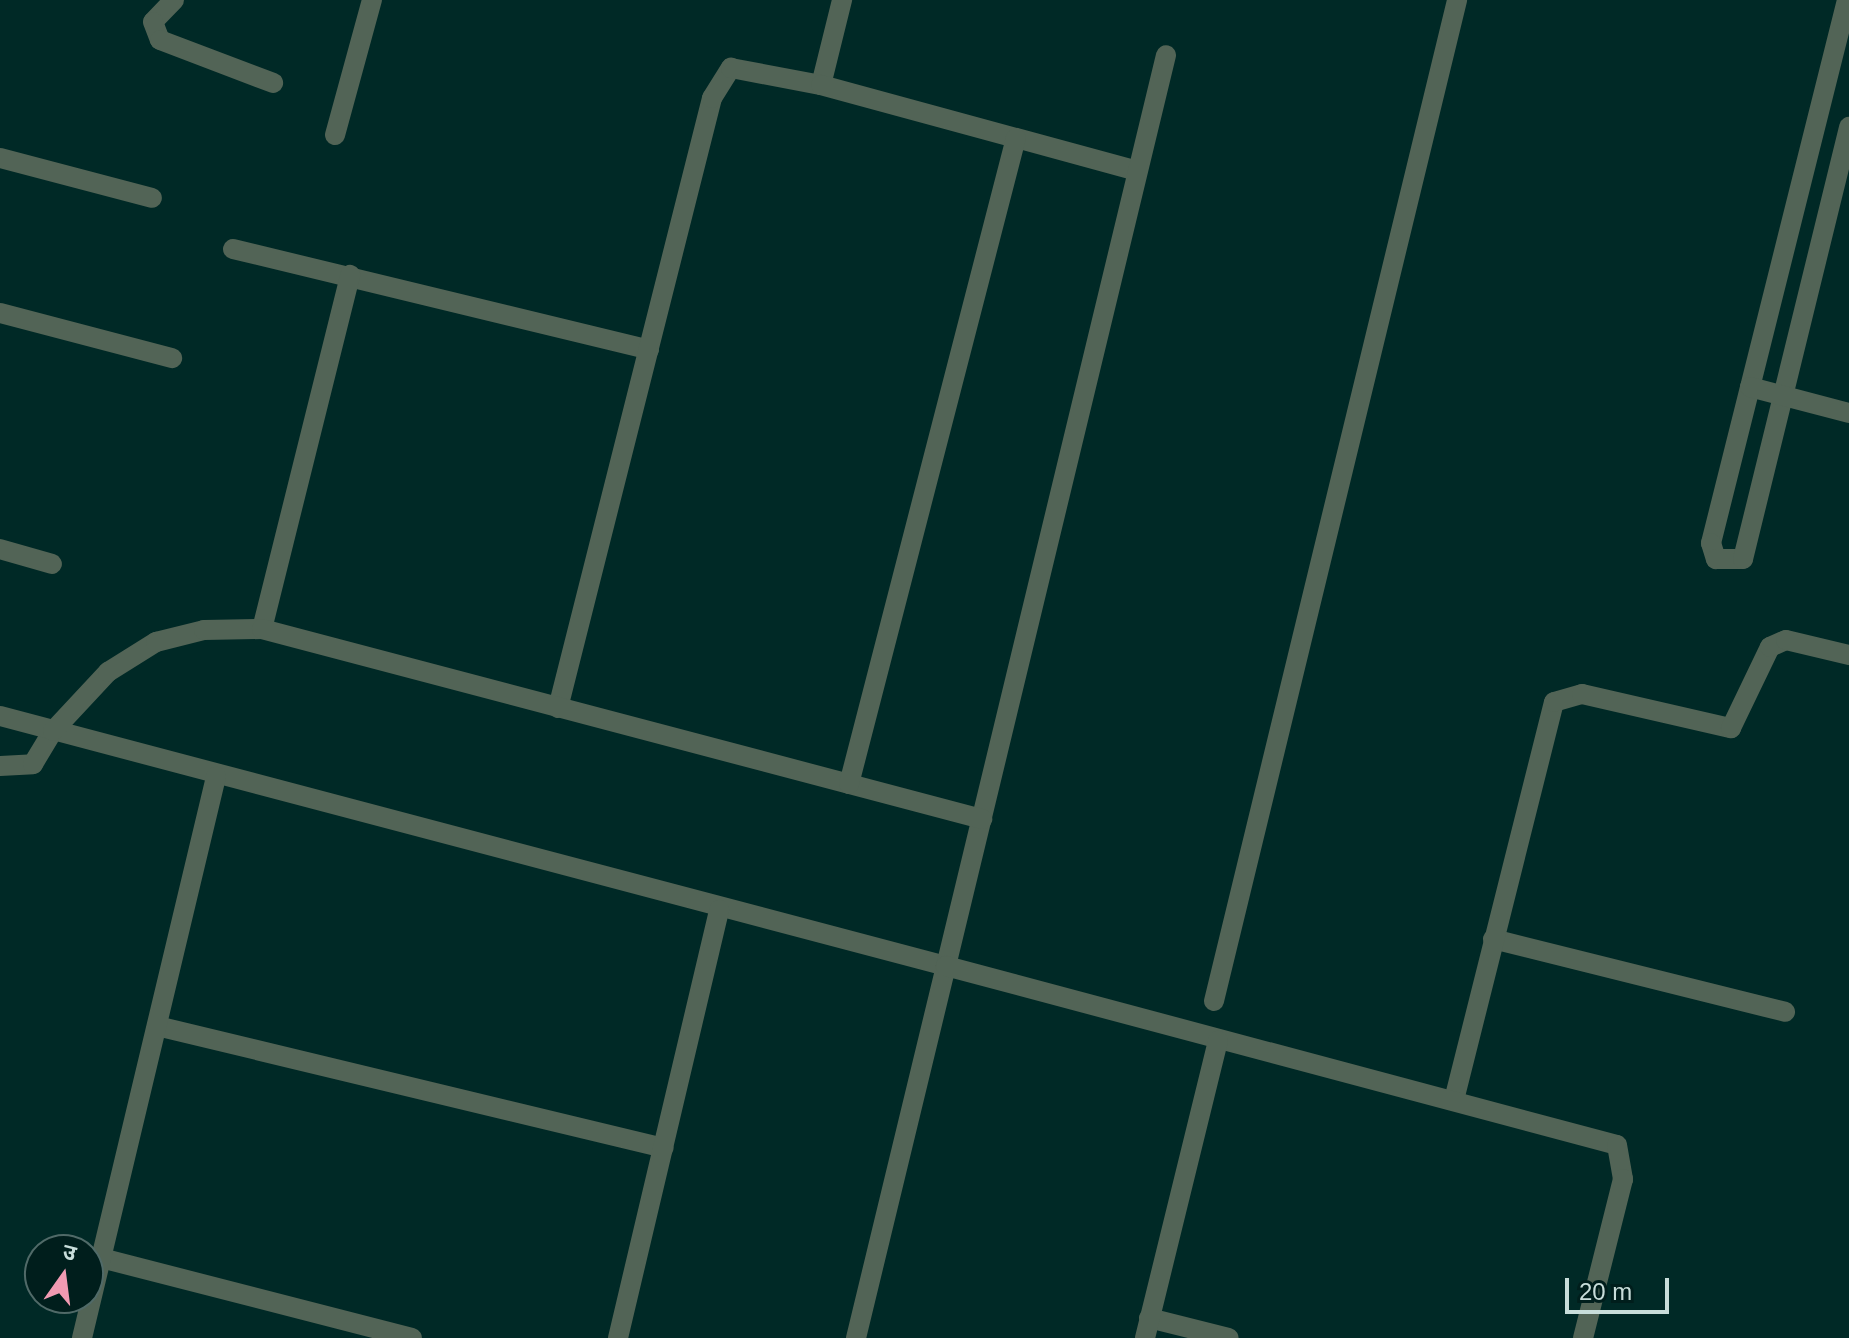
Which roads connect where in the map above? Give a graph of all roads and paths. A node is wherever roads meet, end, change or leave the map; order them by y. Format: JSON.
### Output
{"nodes":[{"id":1,"x":174,"y":0,"type":"edge"},
{"id":2,"x":372,"y":0,"type":"edge"},
{"id":3,"x":842,"y":0,"type":"edge"},
{"id":4,"x":1457,"y":0,"type":"edge"},
{"id":5,"x":1847,"y":0,"type":"edge"},
{"id":6,"x":1166,"y":55,"type":"dead end"},
{"id":7,"x":273,"y":83,"type":"dead end"},
{"id":8,"x":821,"y":85,"type":"junction"},
{"id":9,"x":1819,"y":114,"type":"junction"},
{"id":10,"x":1849,"y":124,"type":"edge"},
{"id":11,"x":335,"y":135,"type":"dead end"},
{"id":12,"x":1016,"y":138,"type":"junction"},
{"id":13,"x":0,"y":158,"type":"edge"},
{"id":14,"x":1137,"y":171,"type":"junction"},
{"id":15,"x":152,"y":198,"type":"dead end"},
{"id":16,"x":233,"y":249,"type":"dead end"},
{"id":17,"x":350,"y":275,"type":"junction"},
{"id":18,"x":0,"y":313,"type":"edge"},
{"id":19,"x":649,"y":350,"type":"junction"},
{"id":20,"x":172,"y":358,"type":"dead end"},
{"id":21,"x":1750,"y":387,"type":"junction"},
{"id":22,"x":1783,"y":396,"type":"junction"},
{"id":23,"x":1849,"y":413,"type":"edge"},
{"id":24,"x":0,"y":549,"type":"edge"},
{"id":25,"x":52,"y":564,"type":"dead end"},
{"id":26,"x":262,"y":629,"type":"junction"},
{"id":27,"x":1849,"y":655,"type":"edge"},
{"id":28,"x":558,"y":708,"type":"junction"},
{"id":29,"x":0,"y":716,"type":"edge"},
{"id":30,"x":53,"y":731,"type":"junction"},
{"id":31,"x":0,"y":766,"type":"edge"},
{"id":32,"x":216,"y":777,"type":"junction"},
{"id":33,"x":849,"y":784,"type":"junction"},
{"id":34,"x":982,"y":819,"type":"junction"},
{"id":35,"x":719,"y":910,"type":"junction"},
{"id":36,"x":1493,"y":939,"type":"junction"},
{"id":37,"x":946,"y":966,"type":"junction"},
{"id":38,"x":1214,"y":1001,"type":"dead end"},
{"id":39,"x":1785,"y":1012,"type":"dead end"},
{"id":40,"x":157,"y":1026,"type":"junction"},
{"id":41,"x":1218,"y":1041,"type":"junction"},
{"id":42,"x":1454,"y":1100,"type":"junction"},
{"id":43,"x":664,"y":1148,"type":"junction"},
{"id":44,"x":104,"y":1246,"type":"edge"},
{"id":45,"x":104,"y":1259,"type":"edge"},
{"id":46,"x":88,"y":1314,"type":"edge"},
{"id":47,"x":1147,"y":1328,"type":"edge"},
{"id":48,"x":82,"y":1338,"type":"edge"},
{"id":49,"x":412,"y":1338,"type":"edge"},
{"id":50,"x":618,"y":1338,"type":"edge"},
{"id":51,"x":856,"y":1338,"type":"edge"},
{"id":52,"x":1229,"y":1338,"type":"edge"},
{"id":53,"x":1583,"y":1338,"type":"edge"}],
"edges":[{"from":1,"to":7,"type":"street"},
{"from":2,"to":11,"type":"street"},
{"from":3,"to":8,"type":"street"},
{"from":4,"to":38,"type":"street"},
{"from":5,"to":9,"type":"street"},
{"from":6,"to":14,"type":"street"},
{"from":8,"to":12,"type":"street"},
{"from":8,"to":19,"type":"street"},
{"from":9,"to":10,"type":"street"},
{"from":9,"to":21,"type":"street"},
{"from":10,"to":22,"type":"street"},
{"from":12,"to":14,"type":"street"},
{"from":12,"to":33,"type":"street"},
{"from":13,"to":15,"type":"street"},
{"from":14,"to":34,"type":"street"},
{"from":16,"to":17,"type":"street"},
{"from":17,"to":19,"type":"street"},
{"from":17,"to":26,"type":"street"},
{"from":18,"to":20,"type":"street"},
{"from":19,"to":28,"type":"street"},
{"from":21,"to":22,"type":"street"},
{"from":21,"to":22,"type":"street"},
{"from":22,"to":23,"type":"street"},
{"from":24,"to":25,"type":"street"},
{"from":26,"to":28,"type":"street"},
{"from":26,"to":30,"type":"street"},
{"from":27,"to":36,"type":"street"},
{"from":28,"to":33,"type":"street"},
{"from":29,"to":30,"type":"street"},
{"from":30,"to":31,"type":"street"},
{"from":30,"to":32,"type":"street"},
{"from":32,"to":35,"type":"street"},
{"from":32,"to":40,"type":"street"},
{"from":33,"to":34,"type":"street"},
{"from":34,"to":37,"type":"street"},
{"from":35,"to":37,"type":"street"},
{"from":35,"to":43,"type":"street"},
{"from":36,"to":39,"type":"street"},
{"from":36,"to":42,"type":"street"},
{"from":37,"to":41,"type":"street"},
{"from":37,"to":51,"type":"street"},
{"from":40,"to":43,"type":"street"},
{"from":40,"to":44,"type":"street"},
{"from":41,"to":42,"type":"street"},
{"from":41,"to":47,"type":"street"},
{"from":42,"to":53,"type":"street"},
{"from":43,"to":50,"type":"street"},
{"from":45,"to":49,"type":"street"},
{"from":46,"to":48,"type":"street"},
{"from":47,"to":52,"type":"street"}]}
